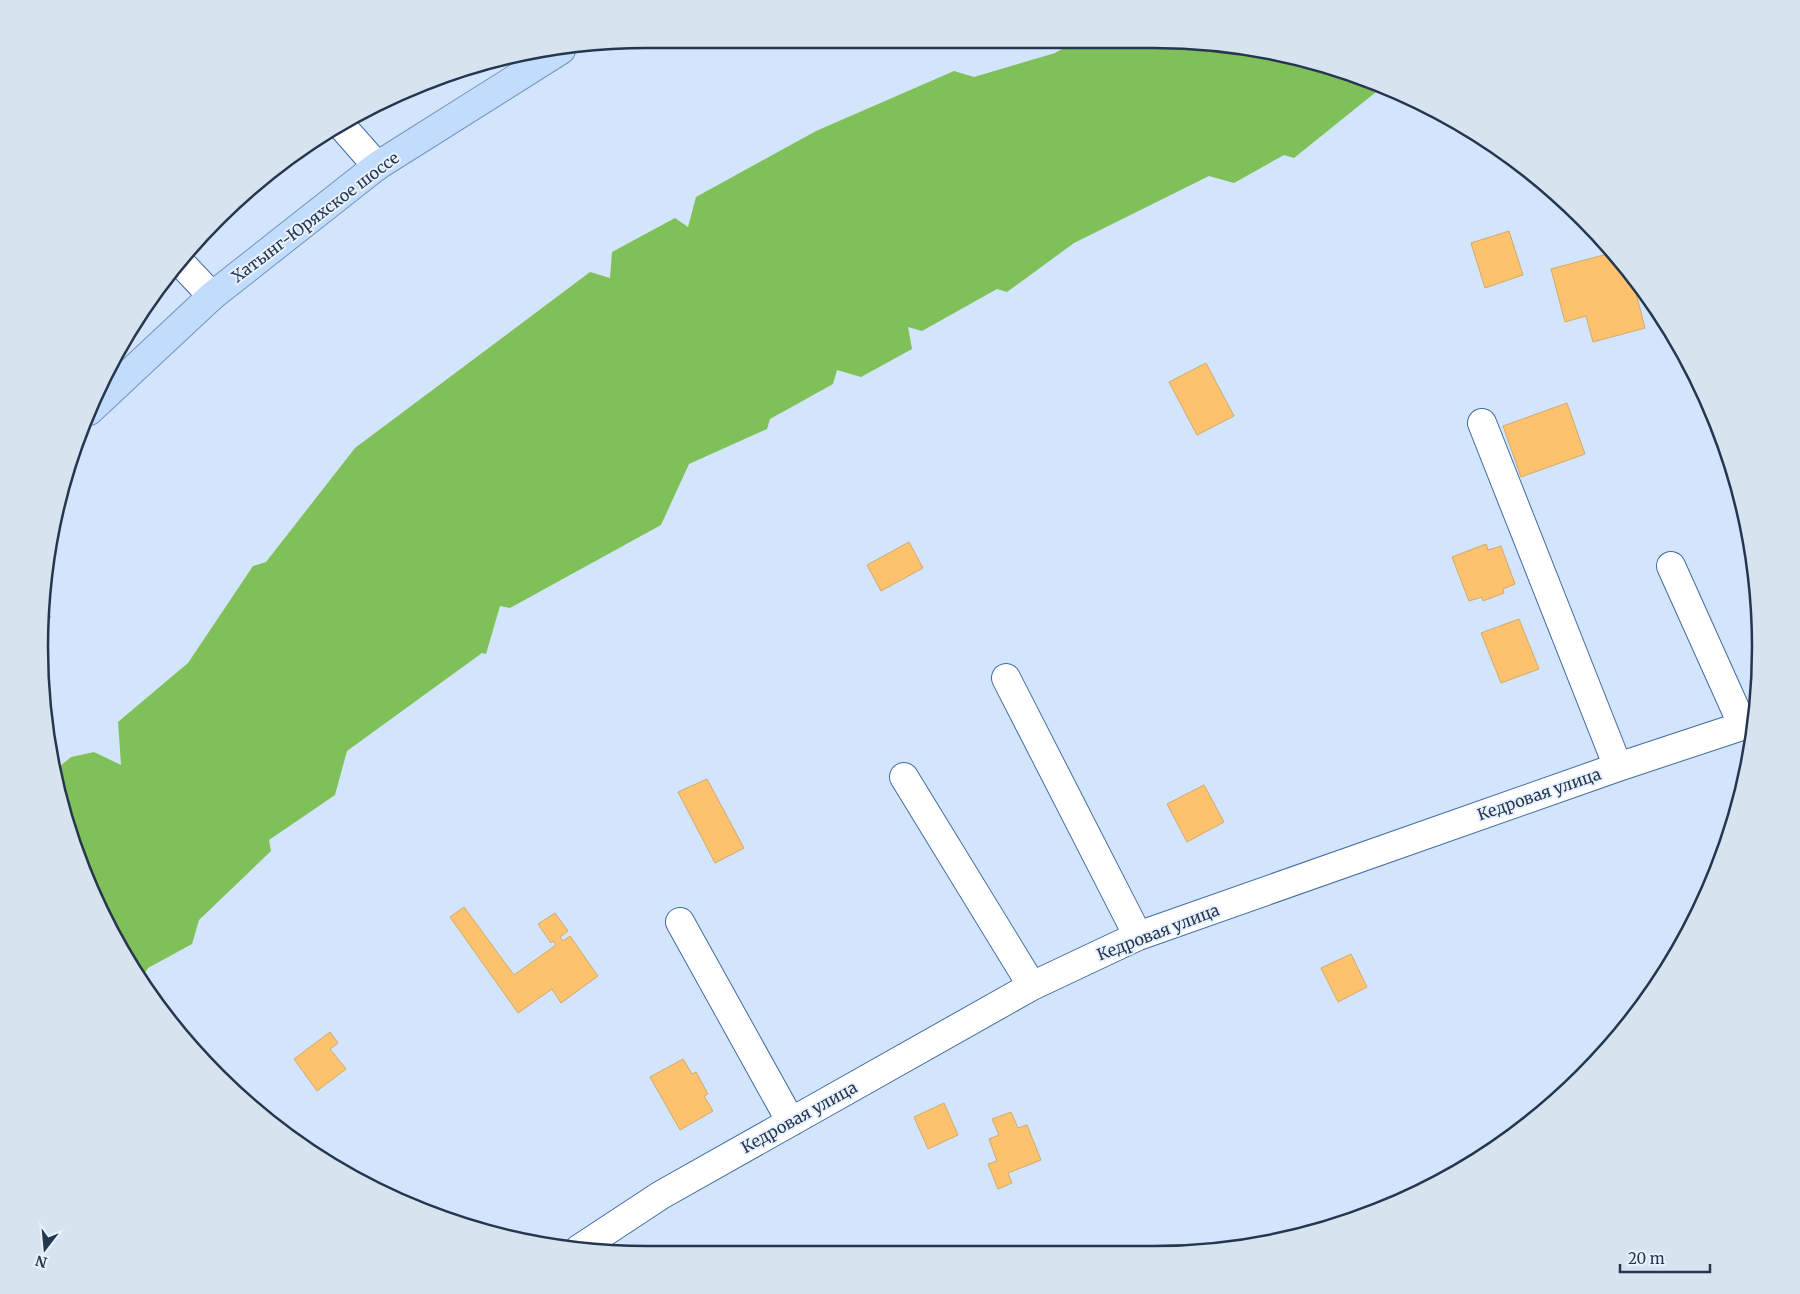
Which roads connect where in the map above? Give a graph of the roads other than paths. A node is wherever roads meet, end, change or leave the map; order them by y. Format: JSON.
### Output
{"nodes":[{"id":1,"x":552,"y":56,"type":"edge"},
{"id":2,"x":345,"y":129,"type":"edge"},
{"id":3,"x":377,"y":166,"type":"junction"},
{"id":4,"x":184,"y":266,"type":"edge"},
{"id":5,"x":212,"y":296,"type":"junction"},
{"id":6,"x":101,"y":400,"type":"edge"},
{"id":7,"x":1482,"y":423,"type":"dead end"},
{"id":8,"x":1671,"y":566,"type":"dead end"},
{"id":9,"x":1006,"y":678,"type":"dead end"},
{"id":10,"x":1747,"y":721,"type":"edge"},
{"id":11,"x":1747,"y":725,"type":"edge"},
{"id":12,"x":1618,"y":766,"type":"junction"},
{"id":13,"x":904,"y":777,"type":"dead end"},
{"id":14,"x":680,"y":922,"type":"dead end"},
{"id":15,"x":1138,"y":936,"type":"junction"},
{"id":16,"x":1032,"y":986,"type":"junction"},
{"id":17,"x":791,"y":1122,"type":"junction"},
{"id":18,"x":588,"y":1243,"type":"edge"}],
"edges":[{"from":1,"to":3,"type":"main road","name":"Хатынг-Юряхское шоссе"},
{"from":2,"to":3,"type":"street"},
{"from":3,"to":5,"type":"main road","name":"Хатынг-Юряхское шоссе"},
{"from":4,"to":5,"type":"street"},
{"from":5,"to":6,"type":"main road","name":"Хатынг-Юряхское шоссе"},
{"from":7,"to":12,"type":"street"},
{"from":8,"to":10,"type":"street"},
{"from":9,"to":15,"type":"street"},
{"from":11,"to":12,"type":"street","name":"Кедровая улица"},
{"from":12,"to":15,"type":"street","name":"Кедровая улица"},
{"from":13,"to":16,"type":"street"},
{"from":14,"to":17,"type":"street"},
{"from":15,"to":16,"type":"street","name":"Кедровая улица"},
{"from":16,"to":17,"type":"street","name":"Кедровая улица"},
{"from":17,"to":18,"type":"street","name":"Кедровая улица"}]}
